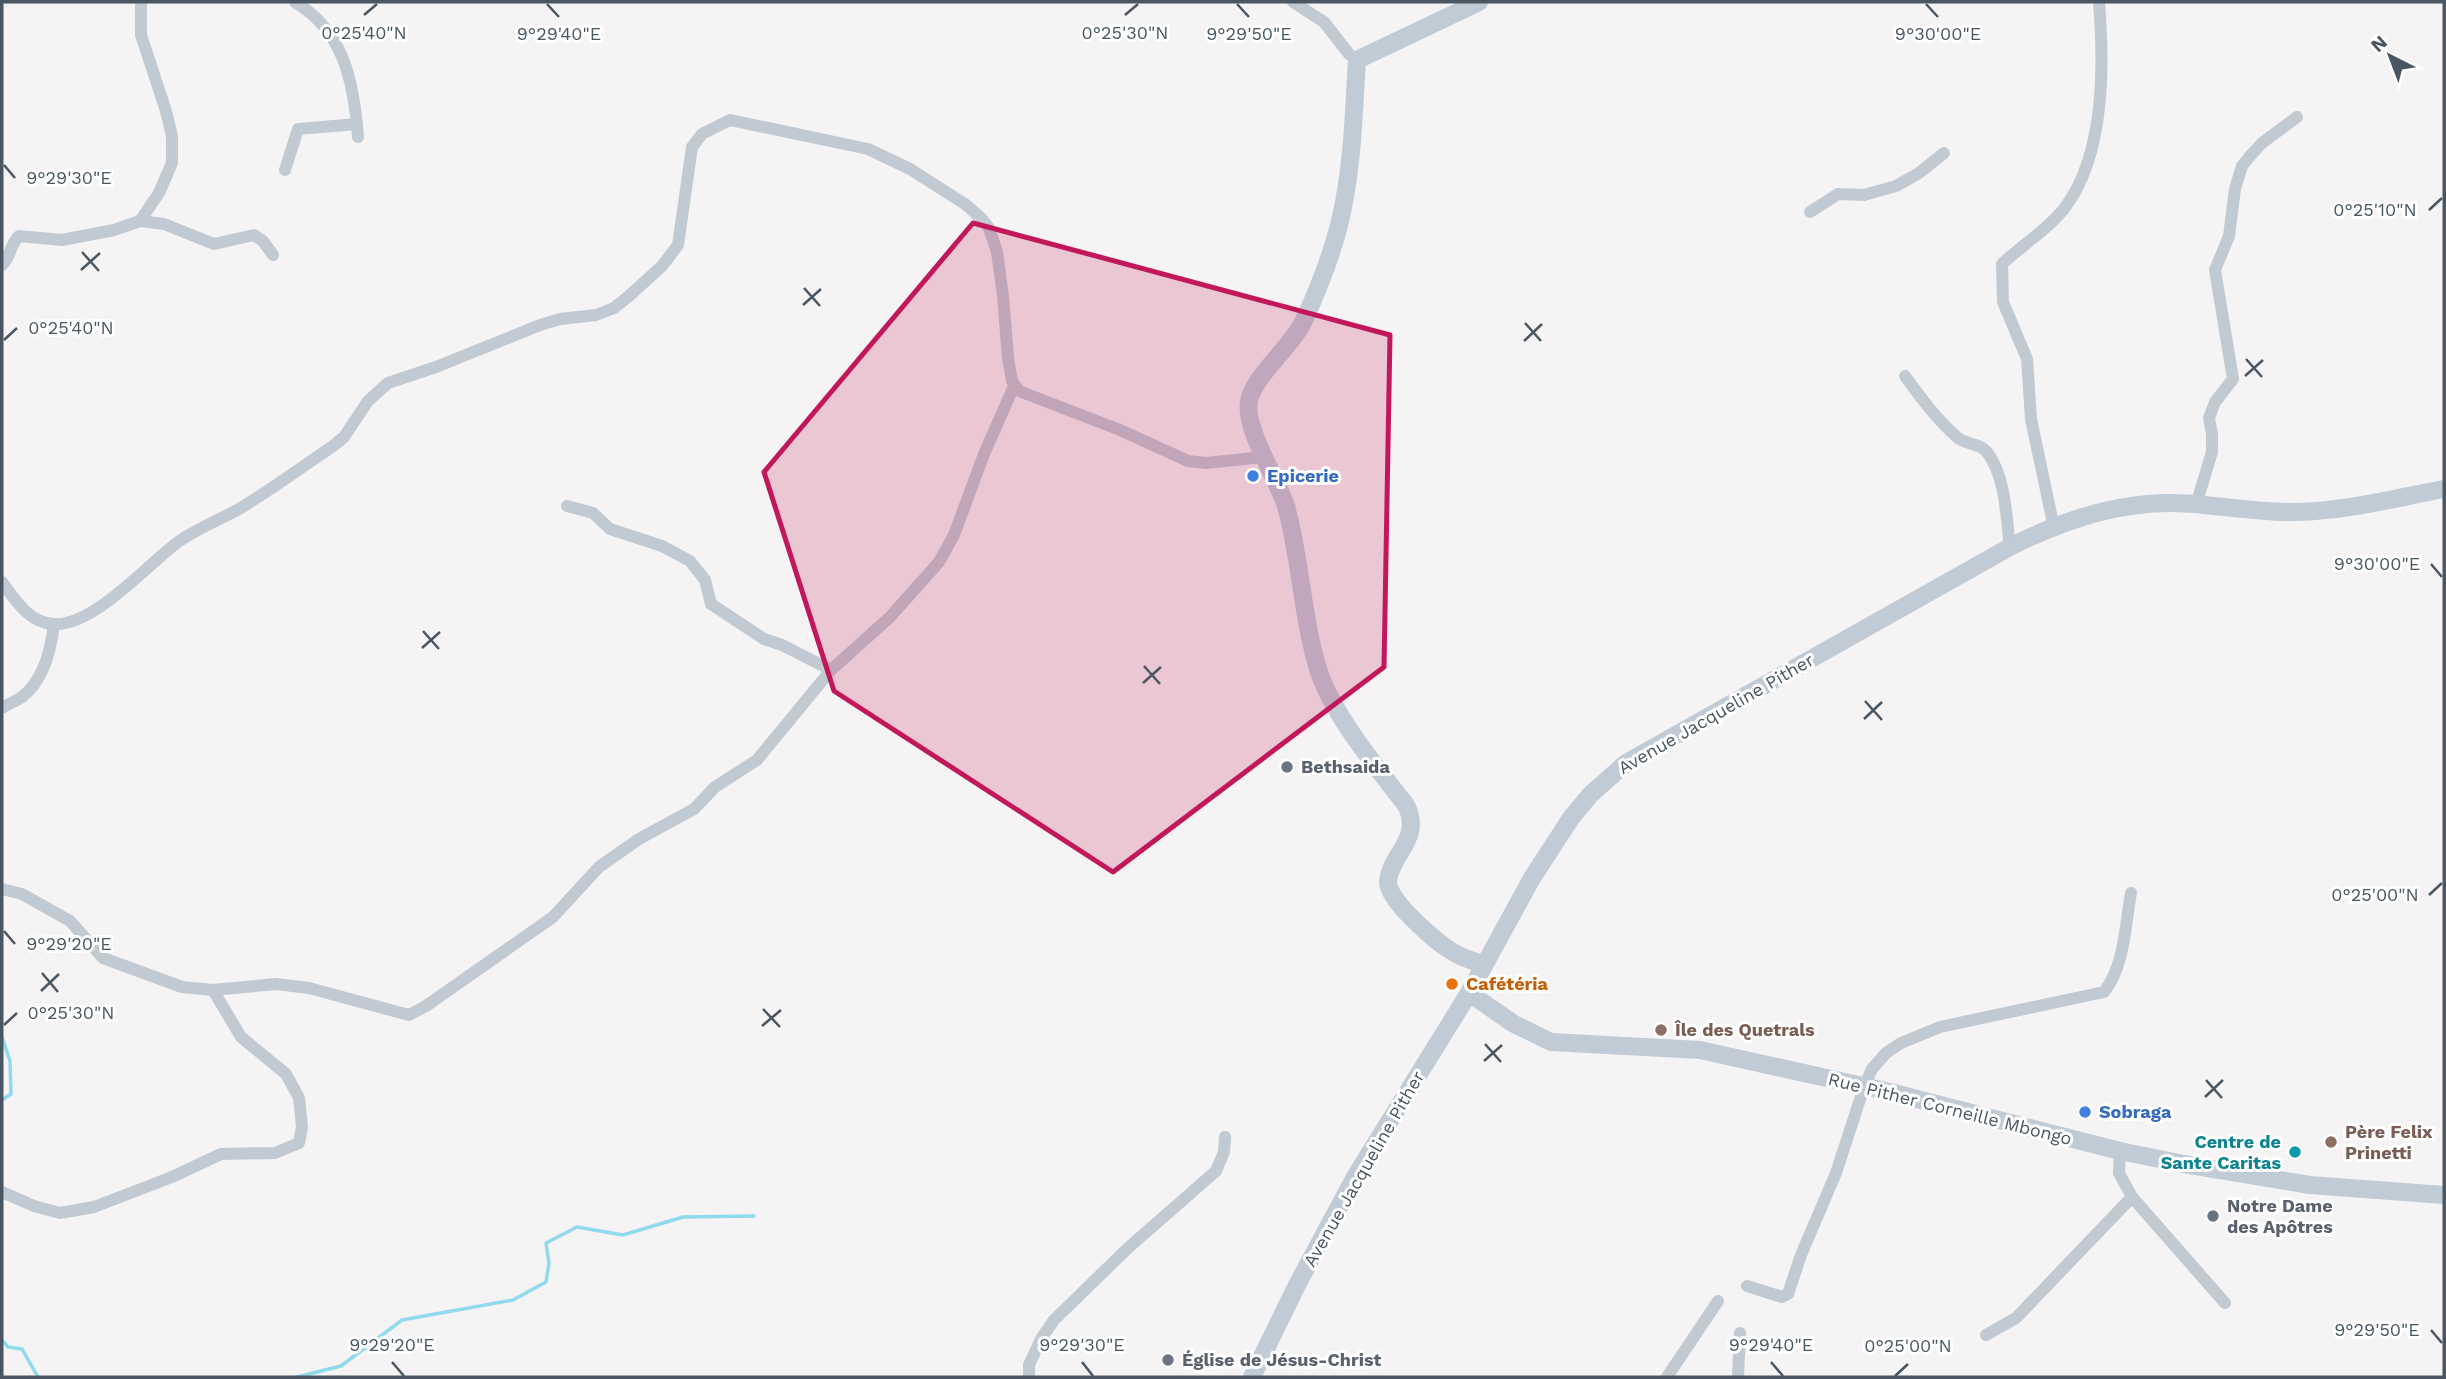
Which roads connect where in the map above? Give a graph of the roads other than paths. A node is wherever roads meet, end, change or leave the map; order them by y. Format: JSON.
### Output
{"nodes":[{"id":1,"x":141,"y":2,"type":"edge"},
{"id":2,"x":295,"y":2,"type":"edge"},
{"id":3,"x":1293,"y":2,"type":"edge"},
{"id":4,"x":1479,"y":2,"type":"edge"},
{"id":5,"x":2099,"y":2,"type":"edge"},
{"id":6,"x":1357,"y":60,"type":"junction"},
{"id":7,"x":2297,"y":117,"type":"dead end"},
{"id":8,"x":1944,"y":153,"type":"dead end"},
{"id":9,"x":285,"y":170,"type":"dead end"},
{"id":10,"x":1810,"y":212,"type":"dead end"},
{"id":11,"x":140,"y":221,"type":"junction"},
{"id":12,"x":273,"y":255,"type":"dead end"},
{"id":13,"x":2,"y":265,"type":"edge"},
{"id":14,"x":1905,"y":376,"type":"dead end"},
{"id":15,"x":1014,"y":386,"type":"junction"},
{"id":16,"x":1264,"y":457,"type":"junction"},
{"id":17,"x":2444,"y":489,"type":"edge"},
{"id":18,"x":2196,"y":505,"type":"junction"},
{"id":19,"x":567,"y":506,"type":"dead end"},
{"id":20,"x":2054,"y":528,"type":"junction"},
{"id":21,"x":2010,"y":547,"type":"junction"},
{"id":22,"x":2,"y":582,"type":"edge"},
{"id":23,"x":54,"y":624,"type":"junction"},
{"id":24,"x":831,"y":670,"type":"junction"},
{"id":25,"x":2,"y":708,"type":"edge"},
{"id":26,"x":2,"y":889,"type":"edge"},
{"id":27,"x":2131,"y":893,"type":"dead end"},
{"id":28,"x":1483,"y":964,"type":"junction"},
{"id":29,"x":213,"y":990,"type":"junction"},
{"id":30,"x":1469,"y":993,"type":"junction"},
{"id":31,"x":1864,"y":1087,"type":"junction"},
{"id":32,"x":1225,"y":1137,"type":"dead end"},
{"id":33,"x":2120,"y":1151,"type":"junction"},
{"id":34,"x":2,"y":1192,"type":"edge"},
{"id":35,"x":2444,"y":1195,"type":"edge"},
{"id":36,"x":2132,"y":1197,"type":"junction"},
{"id":37,"x":1748,"y":1286,"type":"dead end"},
{"id":38,"x":1718,"y":1301,"type":"dead end"},
{"id":39,"x":2224,"y":1303,"type":"dead end"},
{"id":40,"x":1740,"y":1334,"type":"dead end"},
{"id":41,"x":1986,"y":1335,"type":"dead end"},
{"id":42,"x":1029,"y":1377,"type":"edge"},
{"id":43,"x":1252,"y":1377,"type":"edge"},
{"id":44,"x":1667,"y":1377,"type":"edge"},
{"id":45,"x":1738,"y":1377,"type":"edge"}],
"edges":[{"from":1,"to":11,"type":"street"},
{"from":2,"to":9,"type":"street"},
{"from":3,"to":6,"type":"street"},
{"from":4,"to":6,"type":"street"},
{"from":5,"to":20,"type":"street"},
{"from":6,"to":16,"type":"street"},
{"from":7,"to":18,"type":"street"},
{"from":8,"to":10,"type":"street"},
{"from":11,"to":12,"type":"street"},
{"from":11,"to":13,"type":"street"},
{"from":14,"to":21,"type":"street"},
{"from":15,"to":16,"type":"street"},
{"from":15,"to":23,"type":"street"},
{"from":15,"to":24,"type":"street"},
{"from":16,"to":28,"type":"street"},
{"from":17,"to":18,"type":"street","name":"Avenue Jacqueline Pither"},
{"from":18,"to":20,"type":"street","name":"Avenue Jacqueline Pither"},
{"from":19,"to":24,"type":"street"},
{"from":20,"to":21,"type":"street","name":"Avenue Jacqueline Pither"},
{"from":21,"to":28,"type":"street","name":"Avenue Jacqueline Pither"},
{"from":22,"to":23,"type":"street"},
{"from":23,"to":25,"type":"street"},
{"from":24,"to":29,"type":"street"},
{"from":26,"to":29,"type":"street"},
{"from":27,"to":31,"type":"street"},
{"from":28,"to":30,"type":"street","name":"Avenue Jacqueline Pither"},
{"from":29,"to":34,"type":"street"},
{"from":30,"to":31,"type":"street","name":"Rue Pither Corneille Mbongo"},
{"from":30,"to":43,"type":"street","name":"Avenue Jacqueline Pither"},
{"from":31,"to":33,"type":"street","name":"Rue Pither Corneille Mbongo"},
{"from":31,"to":37,"type":"street"},
{"from":32,"to":42,"type":"street"},
{"from":33,"to":35,"type":"street","name":"Rue Pither Corneille Mbongo"},
{"from":33,"to":36,"type":"street"},
{"from":36,"to":39,"type":"street"},
{"from":36,"to":41,"type":"street"},
{"from":38,"to":44,"type":"street"},
{"from":40,"to":45,"type":"street"}]}
